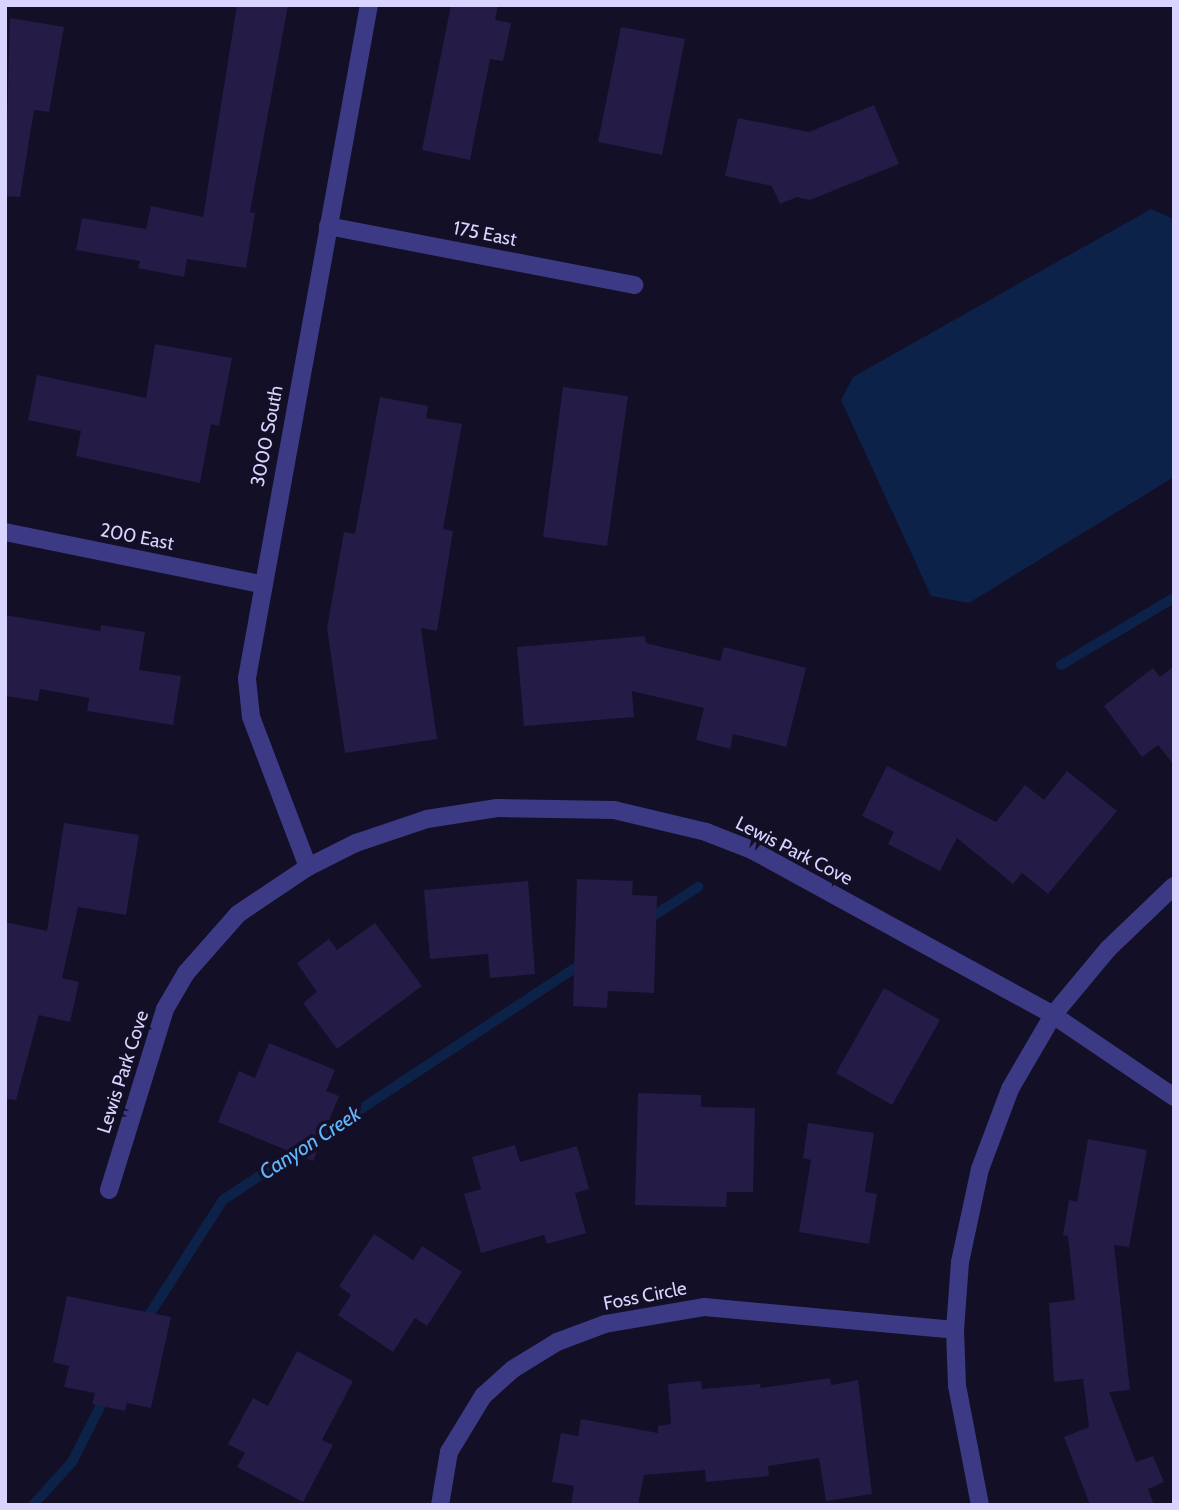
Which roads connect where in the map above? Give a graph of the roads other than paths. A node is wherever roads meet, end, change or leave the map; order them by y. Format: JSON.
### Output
{"nodes":[{"id":1,"x":369,"y":5,"type":"edge"},
{"id":2,"x":328,"y":226,"type":"junction"},
{"id":3,"x":634,"y":285,"type":"dead end"},
{"id":4,"x":5,"y":533,"type":"edge"},
{"id":5,"x":261,"y":584,"type":"junction"},
{"id":6,"x":308,"y":867,"type":"junction"},
{"id":7,"x":1174,"y":886,"type":"edge"},
{"id":8,"x":1053,"y":1015,"type":"junction"},
{"id":9,"x":1174,"y":1097,"type":"edge"},
{"id":10,"x":109,"y":1189,"type":"dead end"},
{"id":11,"x":955,"y":1330,"type":"junction"},
{"id":12,"x":440,"y":1505,"type":"edge"},
{"id":13,"x":980,"y":1505,"type":"edge"}],
"edges":[{"from":1,"to":2,"type":"street","name":"3000 South"},
{"from":2,"to":3,"type":"street","name":"175 East"},
{"from":2,"to":5,"type":"street","name":"3000 South"},
{"from":4,"to":5,"type":"street","name":"200 East"},
{"from":5,"to":6,"type":"street","name":"3000 South"},
{"from":6,"to":8,"type":"street","name":"Lewis Park Cove"},
{"from":6,"to":10,"type":"street","name":"Lewis Park Cove"},
{"from":7,"to":8,"type":"street"},
{"from":8,"to":9,"type":"street","name":"Lewis Park Cove"},
{"from":8,"to":11,"type":"street"},
{"from":11,"to":12,"type":"street","name":"Foss Circle"},
{"from":11,"to":13,"type":"street"}]}
